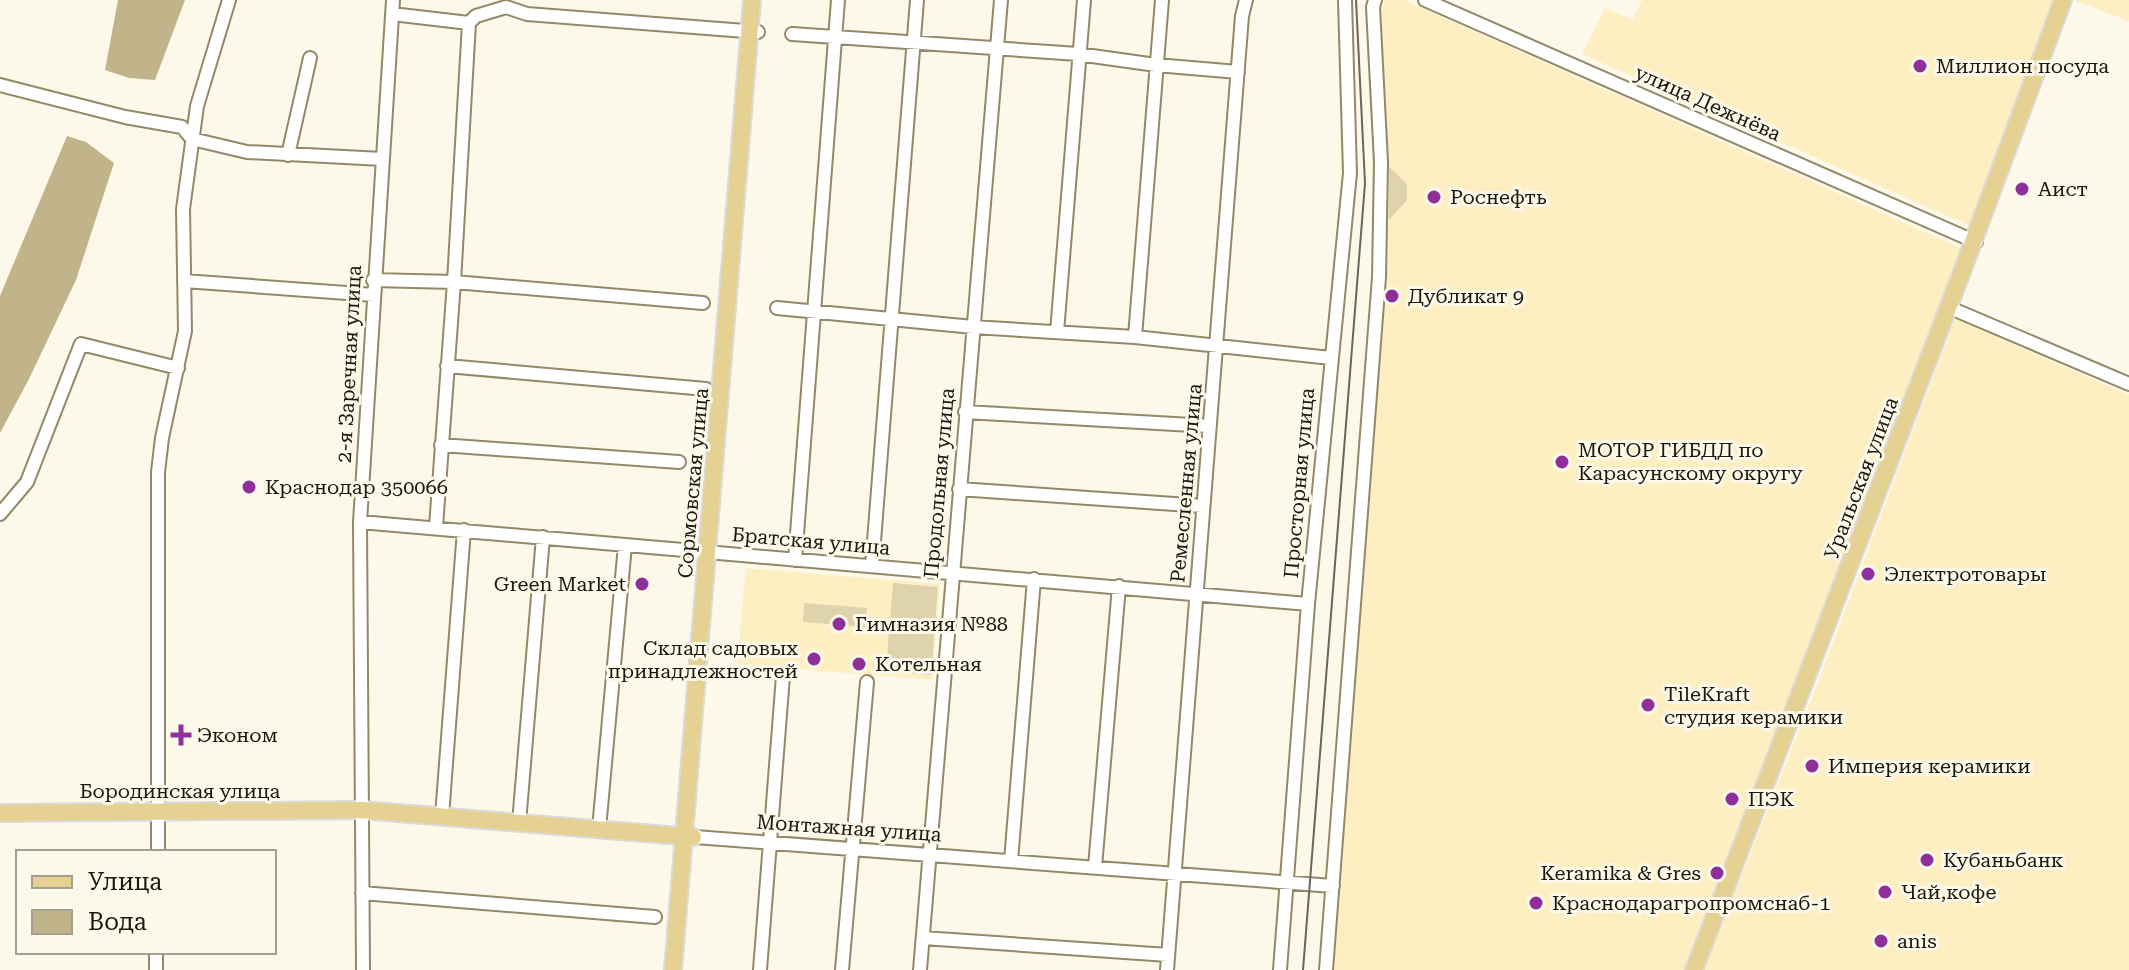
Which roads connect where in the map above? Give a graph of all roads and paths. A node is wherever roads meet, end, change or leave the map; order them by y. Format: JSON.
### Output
{"nodes":[{"id":1,"x":229,"y":0,"type":"edge"},
{"id":2,"x":393,"y":0,"type":"edge"},
{"id":3,"x":752,"y":0,"type":"edge"},
{"id":4,"x":761,"y":0,"type":"edge"},
{"id":5,"x":838,"y":0,"type":"edge"},
{"id":6,"x":917,"y":0,"type":"edge"},
{"id":7,"x":1001,"y":0,"type":"edge"},
{"id":8,"x":1084,"y":0,"type":"edge"},
{"id":9,"x":1162,"y":0,"type":"edge"},
{"id":10,"x":1246,"y":0,"type":"edge"},
{"id":11,"x":1345,"y":0,"type":"edge"},
{"id":12,"x":1375,"y":0,"type":"edge"},
{"id":13,"x":1425,"y":0,"type":"edge"},
{"id":14,"x":2064,"y":0,"type":"edge"},
{"id":15,"x":504,"y":4,"type":"edge"},
{"id":16,"x":392,"y":14,"type":"junction"},
{"id":17,"x":469,"y":23,"type":"junction"},
{"id":18,"x":754,"y":32,"type":"junction"},
{"id":19,"x":792,"y":34,"type":"dead end"},
{"id":20,"x":836,"y":38,"type":"junction"},
{"id":21,"x":913,"y":43,"type":"junction"},
{"id":22,"x":997,"y":48,"type":"junction"},
{"id":23,"x":1078,"y":54,"type":"junction"},
{"id":24,"x":310,"y":58,"type":"dead end"},
{"id":25,"x":1156,"y":65,"type":"junction"},
{"id":26,"x":1238,"y":72,"type":"junction"},
{"id":27,"x":0,"y":85,"type":"edge"},
{"id":28,"x":192,"y":139,"type":"junction"},
{"id":29,"x":288,"y":155,"type":"junction"},
{"id":30,"x":382,"y":159,"type":"junction"},
{"id":31,"x":1975,"y":241,"type":"junction"},
{"id":32,"x":373,"y":280,"type":"junction"},
{"id":33,"x":184,"y":281,"type":"junction"},
{"id":34,"x":454,"y":282,"type":"junction"},
{"id":35,"x":374,"y":295,"type":"junction"},
{"id":36,"x":703,"y":303,"type":"dead end"},
{"id":37,"x":777,"y":308,"type":"dead end"},
{"id":38,"x":1950,"y":308,"type":"junction"},
{"id":39,"x":815,"y":311,"type":"junction"},
{"id":40,"x":892,"y":320,"type":"junction"},
{"id":41,"x":973,"y":327,"type":"junction"},
{"id":42,"x":1057,"y":332,"type":"junction"},
{"id":43,"x":1135,"y":337,"type":"junction"},
{"id":44,"x":1218,"y":346,"type":"junction"},
{"id":45,"x":1331,"y":358,"type":"junction"},
{"id":46,"x":447,"y":366,"type":"junction"},
{"id":47,"x":178,"y":368,"type":"junction"},
{"id":48,"x":2129,"y":384,"type":"edge"},
{"id":49,"x":706,"y":389,"type":"dead end"},
{"id":50,"x":965,"y":412,"type":"junction"},
{"id":51,"x":1210,"y":426,"type":"junction"},
{"id":52,"x":441,"y":445,"type":"junction"},
{"id":53,"x":679,"y":462,"type":"dead end"},
{"id":54,"x":959,"y":489,"type":"junction"},
{"id":55,"x":1203,"y":506,"type":"junction"},
{"id":56,"x":0,"y":514,"type":"edge"},
{"id":57,"x":360,"y":522,"type":"junction"},
{"id":58,"x":436,"y":527,"type":"junction"},
{"id":59,"x":464,"y":530,"type":"junction"},
{"id":60,"x":543,"y":537,"type":"junction"},
{"id":61,"x":625,"y":545,"type":"junction"},
{"id":62,"x":713,"y":552,"type":"junction"},
{"id":63,"x":795,"y":560,"type":"junction"},
{"id":64,"x":872,"y":566,"type":"junction"},
{"id":65,"x":952,"y":573,"type":"junction"},
{"id":66,"x":1034,"y":579,"type":"junction"},
{"id":67,"x":1119,"y":586,"type":"junction"},
{"id":68,"x":1197,"y":594,"type":"junction"},
{"id":69,"x":1308,"y":604,"type":"junction"},
{"id":70,"x":783,"y":676,"type":"dead end"},
{"id":71,"x":867,"y":682,"type":"dead end"},
{"id":72,"x":361,"y":810,"type":"junction"},
{"id":73,"x":159,"y":811,"type":"junction"},
{"id":74,"x":0,"y":813,"type":"edge"},
{"id":75,"x":442,"y":816,"type":"junction"},
{"id":76,"x":519,"y":823,"type":"junction"},
{"id":77,"x":599,"y":829,"type":"junction"},
{"id":78,"x":690,"y":836,"type":"junction"},
{"id":79,"x":769,"y":842,"type":"junction"},
{"id":80,"x":851,"y":849,"type":"junction"},
{"id":81,"x":158,"y":850,"type":"edge"},
{"id":82,"x":930,"y":855,"type":"junction"},
{"id":83,"x":1011,"y":861,"type":"junction"},
{"id":84,"x":1095,"y":867,"type":"junction"},
{"id":85,"x":1175,"y":873,"type":"junction"},
{"id":86,"x":1288,"y":882,"type":"junction"},
{"id":87,"x":1333,"y":886,"type":"junction"},
{"id":88,"x":362,"y":893,"type":"junction"},
{"id":89,"x":655,"y":917,"type":"dead end"},
{"id":90,"x":923,"y":938,"type":"junction"},
{"id":91,"x":1168,"y":955,"type":"junction"},
{"id":92,"x":363,"y":970,"type":"edge"},
{"id":93,"x":673,"y":970,"type":"edge"},
{"id":94,"x":684,"y":970,"type":"edge"},
{"id":95,"x":760,"y":970,"type":"edge"},
{"id":96,"x":842,"y":970,"type":"edge"},
{"id":97,"x":920,"y":970,"type":"edge"},
{"id":98,"x":1167,"y":970,"type":"edge"},
{"id":99,"x":1280,"y":970,"type":"edge"},
{"id":100,"x":1326,"y":970,"type":"edge"},
{"id":101,"x":1696,"y":970,"type":"edge"}],
"edges":[{"from":1,"to":28,"type":"street"},
{"from":2,"to":16,"type":"street","name":"2-я Заречная улица"},
{"from":3,"to":18,"type":"main road","name":"Сормовская улица"},
{"from":4,"to":18,"type":"main road","name":"Сормовская улица"},
{"from":5,"to":20,"type":"street"},
{"from":6,"to":21,"type":"street"},
{"from":7,"to":22,"type":"street","name":"Продольная улица"},
{"from":8,"to":23,"type":"street"},
{"from":9,"to":25,"type":"street"},
{"from":10,"to":26,"type":"street","name":"Ремесленная улица"},
{"from":11,"to":45,"type":"street","name":"Просторная улица"},
{"from":12,"to":87,"type":"street"},
{"from":13,"to":31,"type":"street","name":"улица Дежнёва"},
{"from":14,"to":31,"type":"main road","name":"Уральская улица"},
{"from":15,"to":17,"type":"street"},
{"from":15,"to":18,"type":"street"},
{"from":16,"to":17,"type":"street"},
{"from":16,"to":30,"type":"street","name":"2-я Заречная улица"},
{"from":17,"to":34,"type":"street"},
{"from":18,"to":62,"type":"main road","name":"Сормовская улица"},
{"from":19,"to":20,"type":"street"},
{"from":20,"to":21,"type":"street"},
{"from":20,"to":39,"type":"street"},
{"from":21,"to":22,"type":"street"},
{"from":21,"to":40,"type":"street"},
{"from":22,"to":23,"type":"street"},
{"from":22,"to":41,"type":"street","name":"Продольная улица"},
{"from":23,"to":25,"type":"street"},
{"from":23,"to":42,"type":"street"},
{"from":24,"to":29,"type":"street"},
{"from":25,"to":26,"type":"street"},
{"from":25,"to":43,"type":"street"},
{"from":26,"to":44,"type":"street","name":"Ремесленная улица"},
{"from":27,"to":28,"type":"street"},
{"from":28,"to":29,"type":"street"},
{"from":28,"to":33,"type":"street"},
{"from":29,"to":30,"type":"street"},
{"from":30,"to":32,"type":"street","name":"2-я Заречная улица"},
{"from":31,"to":38,"type":"main road","name":"Уральская улица"},
{"from":32,"to":34,"type":"street"},
{"from":32,"to":35,"type":"street","name":"2-я Заречная улица"},
{"from":33,"to":35,"type":"street"},
{"from":33,"to":47,"type":"street"},
{"from":34,"to":36,"type":"street"},
{"from":34,"to":46,"type":"street"},
{"from":35,"to":57,"type":"street","name":"2-я Заречная улица"},
{"from":37,"to":39,"type":"street"},
{"from":38,"to":48,"type":"street"},
{"from":38,"to":101,"type":"main road","name":"Уральская улица"},
{"from":39,"to":40,"type":"street"},
{"from":39,"to":63,"type":"street"},
{"from":40,"to":41,"type":"street"},
{"from":40,"to":64,"type":"street"},
{"from":41,"to":42,"type":"street"},
{"from":41,"to":50,"type":"street","name":"Продольная улица"},
{"from":42,"to":43,"type":"street"},
{"from":43,"to":44,"type":"street"},
{"from":44,"to":45,"type":"street"},
{"from":44,"to":51,"type":"street","name":"Ремесленная улица"},
{"from":45,"to":69,"type":"street","name":"Просторная улица"},
{"from":46,"to":49,"type":"street"},
{"from":46,"to":52,"type":"street"},
{"from":47,"to":56,"type":"street"},
{"from":47,"to":73,"type":"street"},
{"from":50,"to":51,"type":"street"},
{"from":50,"to":54,"type":"street","name":"Продольная улица"},
{"from":51,"to":55,"type":"street","name":"Ремесленная улица"},
{"from":52,"to":53,"type":"street"},
{"from":52,"to":58,"type":"street"},
{"from":54,"to":55,"type":"street"},
{"from":54,"to":65,"type":"street","name":"Продольная улица"},
{"from":55,"to":68,"type":"street","name":"Ремесленная улица"},
{"from":57,"to":58,"type":"street","name":"Братская улица"},
{"from":57,"to":72,"type":"street","name":"2-я Заречная улица"},
{"from":58,"to":59,"type":"street","name":"Братская улица"},
{"from":59,"to":60,"type":"street","name":"Братская улица"},
{"from":59,"to":75,"type":"street"},
{"from":60,"to":61,"type":"street","name":"Братская улица"},
{"from":60,"to":76,"type":"street"},
{"from":61,"to":62,"type":"street","name":"Братская улица"},
{"from":61,"to":77,"type":"street"},
{"from":62,"to":63,"type":"street","name":"Братская улица"},
{"from":62,"to":78,"type":"main road","name":"Сормовская улица"},
{"from":63,"to":64,"type":"street","name":"Братская улица"},
{"from":64,"to":65,"type":"street","name":"Братская улица"},
{"from":65,"to":66,"type":"street","name":"Братская улица"},
{"from":65,"to":82,"type":"street","name":"Продольная улица"},
{"from":66,"to":67,"type":"street","name":"Братская улица"},
{"from":66,"to":83,"type":"street"},
{"from":67,"to":68,"type":"street","name":"Братская улица"},
{"from":67,"to":84,"type":"street"},
{"from":68,"to":69,"type":"street","name":"Братская улица"},
{"from":68,"to":85,"type":"street","name":"Ремесленная улица"},
{"from":69,"to":86,"type":"street","name":"Просторная улица"},
{"from":70,"to":79,"type":"street"},
{"from":71,"to":80,"type":"street"},
{"from":72,"to":73,"type":"main road","name":"Бородинская улица"},
{"from":72,"to":75,"type":"main road","name":"Монтажная улица"},
{"from":72,"to":88,"type":"street","name":"2-я Заречная улица"},
{"from":73,"to":74,"type":"main road","name":"Бородинская улица"},
{"from":73,"to":81,"type":"street"},
{"from":75,"to":76,"type":"main road","name":"Монтажная улица"},
{"from":76,"to":77,"type":"main road","name":"Монтажная улица"},
{"from":77,"to":78,"type":"main road","name":"Монтажная улица"},
{"from":78,"to":79,"type":"street","name":"Монтажная улица"},
{"from":78,"to":93,"type":"main road","name":"Сормовская улица"},
{"from":78,"to":94,"type":"main road","name":"Сормовская улица"},
{"from":79,"to":80,"type":"street","name":"Монтажная улица"},
{"from":79,"to":95,"type":"street"},
{"from":80,"to":82,"type":"street","name":"Монтажная улица"},
{"from":80,"to":96,"type":"street"},
{"from":82,"to":83,"type":"street","name":"Монтажная улица"},
{"from":82,"to":90,"type":"street","name":"Продольная улица"},
{"from":83,"to":84,"type":"street","name":"Монтажная улица"},
{"from":84,"to":85,"type":"street","name":"Монтажная улица"},
{"from":85,"to":86,"type":"street","name":"Монтажная улица"},
{"from":85,"to":91,"type":"street","name":"Ремесленная улица"},
{"from":86,"to":87,"type":"street","name":"Монтажная улица"},
{"from":86,"to":99,"type":"street","name":"Просторная улица"},
{"from":87,"to":100,"type":"street"},
{"from":88,"to":89,"type":"street"},
{"from":88,"to":92,"type":"street","name":"2-я Заречная улица"},
{"from":90,"to":91,"type":"street"},
{"from":90,"to":97,"type":"street","name":"Продольная улица"},
{"from":91,"to":98,"type":"street","name":"Ремесленная улица"}]}
